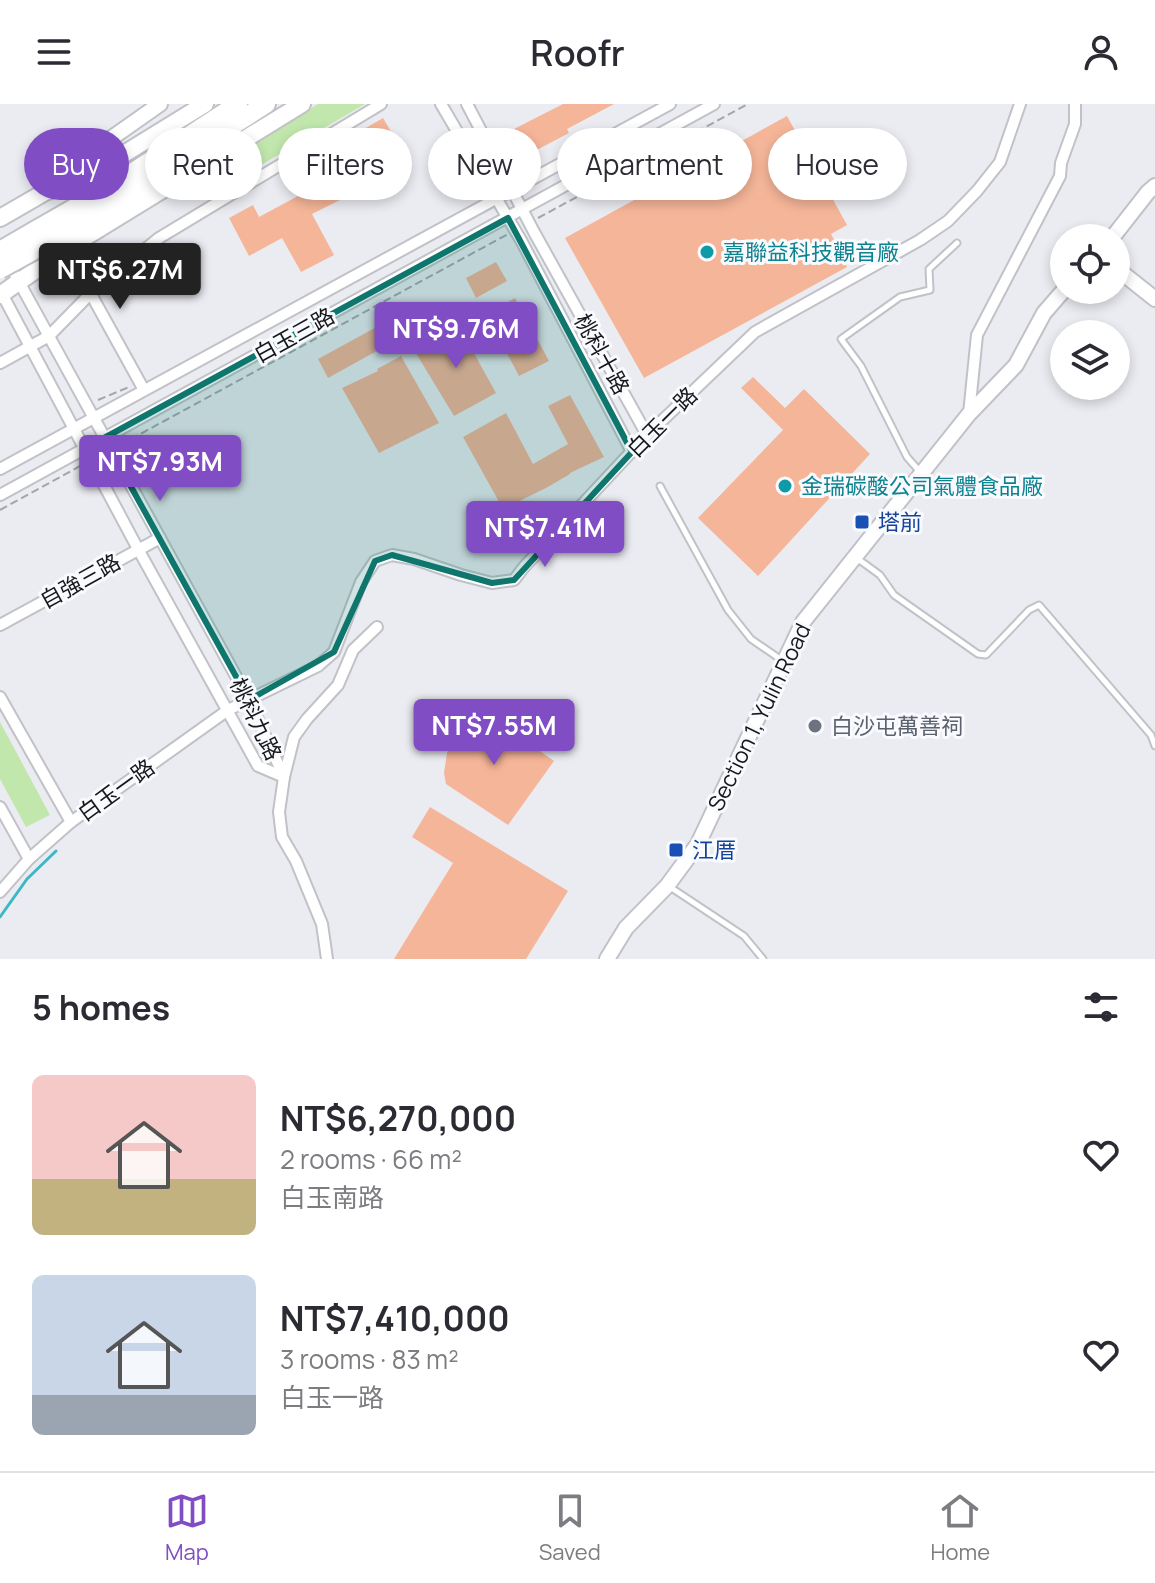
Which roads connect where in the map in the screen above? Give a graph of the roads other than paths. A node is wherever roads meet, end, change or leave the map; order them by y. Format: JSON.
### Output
{"nodes":[{"id":1,"x":160,"y":104,"type":"edge"},
{"id":2,"x":205,"y":104,"type":"edge"},
{"id":3,"x":238,"y":104,"type":"edge"},
{"id":4,"x":266,"y":104,"type":"edge"},
{"id":5,"x":302,"y":104,"type":"edge"},
{"id":6,"x":381,"y":104,"type":"edge"},
{"id":7,"x":441,"y":104,"type":"edge"},
{"id":8,"x":467,"y":104,"type":"edge"},
{"id":9,"x":670,"y":104,"type":"edge"},
{"id":10,"x":714,"y":104,"type":"edge"},
{"id":11,"x":1020,"y":104,"type":"edge"},
{"id":12,"x":1075,"y":104,"type":"edge"},
{"id":13,"x":126,"y":128,"type":"edge"},
{"id":14,"x":455,"y":128,"type":"edge"},
{"id":15,"x":480,"y":128,"type":"edge"},
{"id":16,"x":129,"y":151,"type":"edge"},
{"id":17,"x":541,"y":173,"type":"edge"},
{"id":18,"x":1155,"y":186,"type":"edge"},
{"id":19,"x":31,"y":200,"type":"edge"},
{"id":20,"x":492,"y":200,"type":"edge"},
{"id":21,"x":497,"y":200,"type":"edge"},
{"id":22,"x":517,"y":200,"type":"edge"},
{"id":23,"x":522,"y":210,"type":"junction"},
{"id":24,"x":0,"y":218,"type":"edge"},
{"id":25,"x":508,"y":218,"type":"junction"},
{"id":26,"x":1123,"y":224,"type":"edge"},
{"id":27,"x":39,"y":238,"type":"junction"},
{"id":28,"x":957,"y":243,"type":"dead end"},
{"id":29,"x":0,"y":249,"type":"edge"},
{"id":30,"x":66,"y":249,"type":"junction"},
{"id":31,"x":0,"y":269,"type":"edge"},
{"id":32,"x":1130,"y":279,"type":"edge"},
{"id":33,"x":18,"y":281,"type":"junction"},
{"id":34,"x":1,"y":293,"type":"edge"},
{"id":35,"x":91,"y":293,"type":"junction"},
{"id":36,"x":1155,"y":299,"type":"edge"},
{"id":37,"x":1052,"y":304,"type":"edge"},
{"id":38,"x":49,"y":336,"type":"junction"},
{"id":39,"x":29,"y":347,"type":"junction"},
{"id":40,"x":0,"y":363,"type":"edge"},
{"id":41,"x":144,"y":390,"type":"junction"},
{"id":42,"x":969,"y":414,"type":"junction"},
{"id":43,"x":93,"y":418,"type":"junction"},
{"id":44,"x":73,"y":428,"type":"junction"},
{"id":45,"x":647,"y":435,"type":"junction"},
{"id":46,"x":104,"y":438,"type":"junction"},
{"id":47,"x":85,"y":449,"type":"junction"},
{"id":48,"x":632,"y":452,"type":"junction"},
{"id":49,"x":0,"y":469,"type":"edge"},
{"id":50,"x":922,"y":473,"type":"junction"},
{"id":51,"x":660,"y":486,"type":"dead end"},
{"id":52,"x":0,"y":495,"type":"edge"},
{"id":53,"x":160,"y":538,"type":"junction"},
{"id":54,"x":138,"y":549,"type":"junction"},
{"id":55,"x":855,"y":557,"type":"junction"},
{"id":56,"x":0,"y":625,"type":"edge"},
{"id":57,"x":377,"y":627,"type":"dead end"},
{"id":58,"x":784,"y":662,"type":"junction"},
{"id":59,"x":0,"y":697,"type":"edge"},
{"id":60,"x":249,"y":700,"type":"junction"},
{"id":61,"x":228,"y":710,"type":"junction"},
{"id":62,"x":1155,"y":746,"type":"edge"},
{"id":63,"x":284,"y":777,"type":"junction"},
{"id":64,"x":0,"y":807,"type":"edge"},
{"id":65,"x":71,"y":822,"type":"junction"},
{"id":66,"x":29,"y":859,"type":"junction"},
{"id":67,"x":667,"y":886,"type":"junction"},
{"id":68,"x":0,"y":892,"type":"edge"},
{"id":69,"x":327,"y":959,"type":"edge"},
{"id":70,"x":607,"y":959,"type":"edge"},
{"id":71,"x":763,"y":959,"type":"edge"}],
"edges":[{"from":1,"to":13,"type":"street"},
{"from":2,"to":16,"type":"main road"},
{"from":3,"to":27,"type":"highway"},
{"from":4,"to":27,"type":"highway"},
{"from":5,"to":30,"type":"main road"},
{"from":6,"to":35,"type":"street"},
{"from":7,"to":14,"type":"street","name":"桃科十路"},
{"from":8,"to":15,"type":"street","name":"桃科十路"},
{"from":9,"to":17,"type":"street","name":"白玉三路"},
{"from":10,"to":23,"type":"street","name":"白玉三路"},
{"from":11,"to":45,"type":"street","name":"白玉一路"},
{"from":12,"to":42,"type":"street"},
{"from":18,"to":26,"type":"street"},
{"from":19,"to":24,"type":"main road"},
{"from":20,"to":41,"type":"street","name":"白玉三路"},
{"from":21,"to":25,"type":"street","name":"桃科十路"},
{"from":22,"to":23,"type":"street","name":"桃科十路"},
{"from":23,"to":25,"type":"street","name":"白玉三路"},
{"from":23,"to":45,"type":"street","name":"桃科十路"},
{"from":25,"to":46,"type":"street","name":"白玉三路"},
{"from":25,"to":48,"type":"street","name":"桃科十路"},
{"from":27,"to":29,"type":"highway","bridge":true},
{"from":27,"to":31,"type":"highway","bridge":true},
{"from":28,"to":50,"type":"lane"},
{"from":29,"to":33,"type":"street","name":"桃科九路"},
{"from":30,"to":33,"type":"main road"},
{"from":30,"to":35,"type":"street"},
{"from":32,"to":36,"type":"street"},
{"from":33,"to":34,"type":"main road"},
{"from":33,"to":38,"type":"street","name":"桃科九路"},
{"from":34,"to":39,"type":"street","name":"桃科九路"},
{"from":35,"to":38,"type":"street"},
{"from":35,"to":41,"type":"street"},
{"from":37,"to":42,"type":"street","name":"Section 1, Yulin Road"},
{"from":38,"to":39,"type":"street"},
{"from":38,"to":43,"type":"street","name":"桃科九路"},
{"from":39,"to":40,"type":"street"},
{"from":39,"to":44,"type":"street","name":"桃科九路"},
{"from":41,"to":43,"type":"street","name":"白玉三路"},
{"from":42,"to":50,"type":"street","name":"Section 1, Yulin Road"},
{"from":43,"to":44,"type":"street","name":"白玉三路"},
{"from":43,"to":46,"type":"street","name":"桃科九路"},
{"from":44,"to":47,"type":"street","name":"桃科九路"},
{"from":44,"to":49,"type":"street","name":"白玉三路"},
{"from":45,"to":48,"type":"street","name":"白玉一路"},
{"from":46,"to":47,"type":"street","name":"白玉三路"},
{"from":46,"to":53,"type":"street","name":"桃科九路"},
{"from":47,"to":52,"type":"street","name":"白玉三路"},
{"from":47,"to":54,"type":"street","name":"桃科九路"},
{"from":48,"to":60,"type":"street","name":"白玉一路"},
{"from":50,"to":55,"type":"street","name":"Section 1, Yulin Road"},
{"from":51,"to":58,"type":"lane"},
{"from":53,"to":54,"type":"street","name":"自強三路"},
{"from":53,"to":60,"type":"street","name":"桃科九路"},
{"from":54,"to":56,"type":"street","name":"自強三路"},
{"from":54,"to":61,"type":"street","name":"桃科九路"},
{"from":55,"to":58,"type":"street","name":"Section 1, Yulin Road"},
{"from":55,"to":62,"type":"lane"},
{"from":57,"to":63,"type":"street"},
{"from":58,"to":67,"type":"street","name":"Section 1, Yulin Road"},
{"from":59,"to":65,"type":"street"},
{"from":60,"to":61,"type":"street","name":"白玉一路"},
{"from":60,"to":63,"type":"street","name":"桃科九路"},
{"from":61,"to":63,"type":"street","name":"桃科九路"},
{"from":61,"to":65,"type":"street","name":"白玉一路"},
{"from":63,"to":69,"type":"street"},
{"from":64,"to":66,"type":"street"},
{"from":65,"to":66,"type":"street","name":"白玉一路"},
{"from":66,"to":68,"type":"street","name":"白玉一路"},
{"from":67,"to":70,"type":"street","name":"Section 1, Yulin Road"},
{"from":67,"to":71,"type":"lane"}]}
